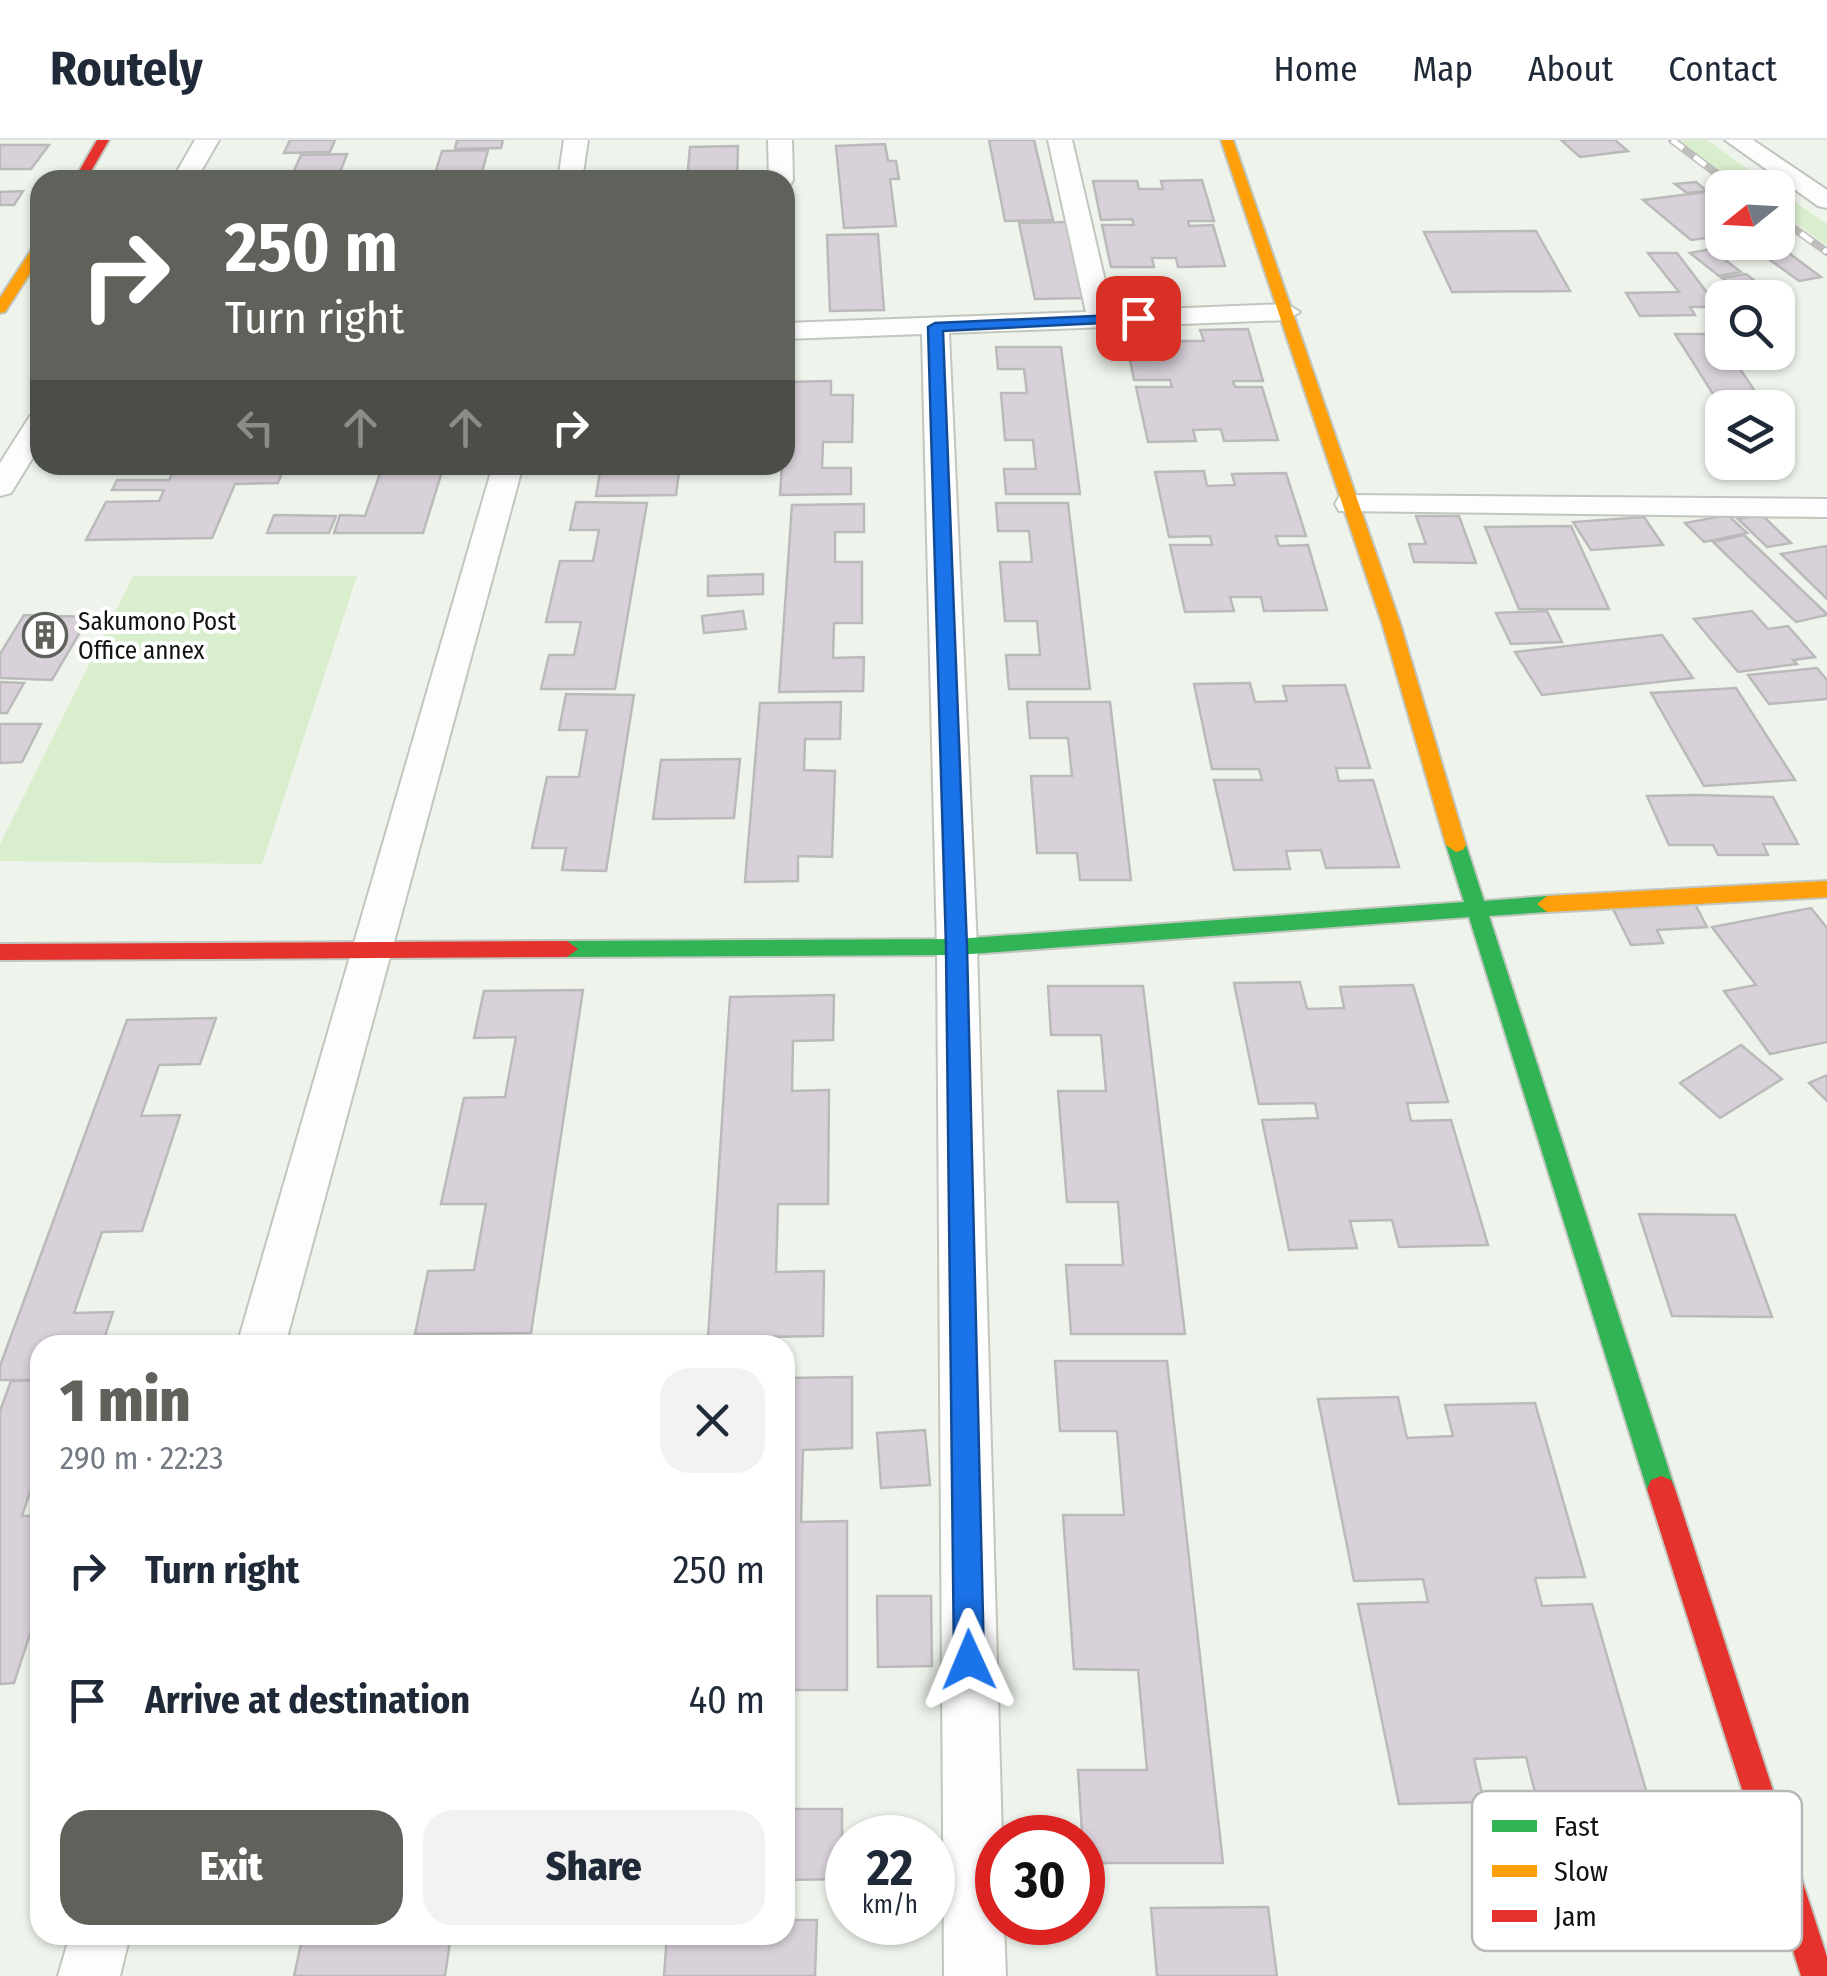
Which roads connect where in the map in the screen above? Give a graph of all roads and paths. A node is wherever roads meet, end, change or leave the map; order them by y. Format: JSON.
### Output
{"nodes":[{"id":1,"x":104,"y":140,"type":"edge"},
{"id":2,"x":207,"y":140,"type":"edge"},
{"id":3,"x":576,"y":140,"type":"edge"},
{"id":4,"x":780,"y":140,"type":"edge"},
{"id":5,"x":1060,"y":140,"type":"edge"},
{"id":6,"x":1227,"y":140,"type":"edge"},
{"id":7,"x":1737,"y":140,"type":"edge"},
{"id":8,"x":86,"y":170,"type":"edge"},
{"id":9,"x":190,"y":170,"type":"edge"},
{"id":10,"x":572,"y":170,"type":"edge"},
{"id":11,"x":781,"y":170,"type":"edge"},
{"id":12,"x":1827,"y":201,"type":"edge"},
{"id":13,"x":30,"y":257,"type":"edge"},
{"id":14,"x":12,"y":276,"type":"edge"},
{"id":15,"x":0,"y":309,"type":"edge"},
{"id":16,"x":1287,"y":312,"type":"junction"},
{"id":17,"x":1101,"y":320,"type":"junction"},
{"id":18,"x":935,"y":327,"type":"junction"},
{"id":19,"x":795,"y":331,"type":"edge"},
{"id":20,"x":30,"y":438,"type":"edge"},
{"id":21,"x":505,"y":475,"type":"edge"},
{"id":22,"x":0,"y":488,"type":"edge"},
{"id":23,"x":1350,"y":504,"type":"junction"},
{"id":24,"x":1827,"y":508,"type":"edge"},
{"id":25,"x":1827,"y":889,"type":"edge"},
{"id":26,"x":1476,"y":908,"type":"junction"},
{"id":27,"x":956,"y":947,"type":"junction"},
{"id":28,"x":369,"y":950,"type":"junction"},
{"id":29,"x":0,"y":952,"type":"edge"},
{"id":30,"x":264,"y":1335,"type":"edge"},
{"id":31,"x":1761,"y":1791,"type":"edge"},
{"id":32,"x":1802,"y":1917,"type":"edge"},
{"id":33,"x":97,"y":1945,"type":"edge"},
{"id":34,"x":1820,"y":1973,"type":"edge"},
{"id":35,"x":89,"y":1976,"type":"edge"},
{"id":36,"x":975,"y":1976,"type":"edge"}],
"edges":[{"from":1,"to":8,"type":"street"},
{"from":2,"to":9,"type":"street"},
{"from":3,"to":10,"type":"street"},
{"from":4,"to":11,"type":"street"},
{"from":5,"to":17,"type":"street"},
{"from":6,"to":16,"type":"street"},
{"from":7,"to":12,"type":"street"},
{"from":13,"to":14,"type":"street"},
{"from":14,"to":15,"type":"street"},
{"from":16,"to":17,"type":"street"},
{"from":16,"to":23,"type":"street"},
{"from":17,"to":18,"type":"street"},
{"from":18,"to":19,"type":"street"},
{"from":18,"to":27,"type":"street"},
{"from":20,"to":22,"type":"street"},
{"from":21,"to":28,"type":"street"},
{"from":23,"to":24,"type":"street"},
{"from":23,"to":26,"type":"street"},
{"from":25,"to":26,"type":"street"},
{"from":26,"to":27,"type":"street"},
{"from":26,"to":31,"type":"street"},
{"from":27,"to":28,"type":"street"},
{"from":27,"to":36,"type":"street"},
{"from":28,"to":29,"type":"street"},
{"from":28,"to":30,"type":"street"},
{"from":32,"to":34,"type":"street"},
{"from":33,"to":35,"type":"street"}]}
